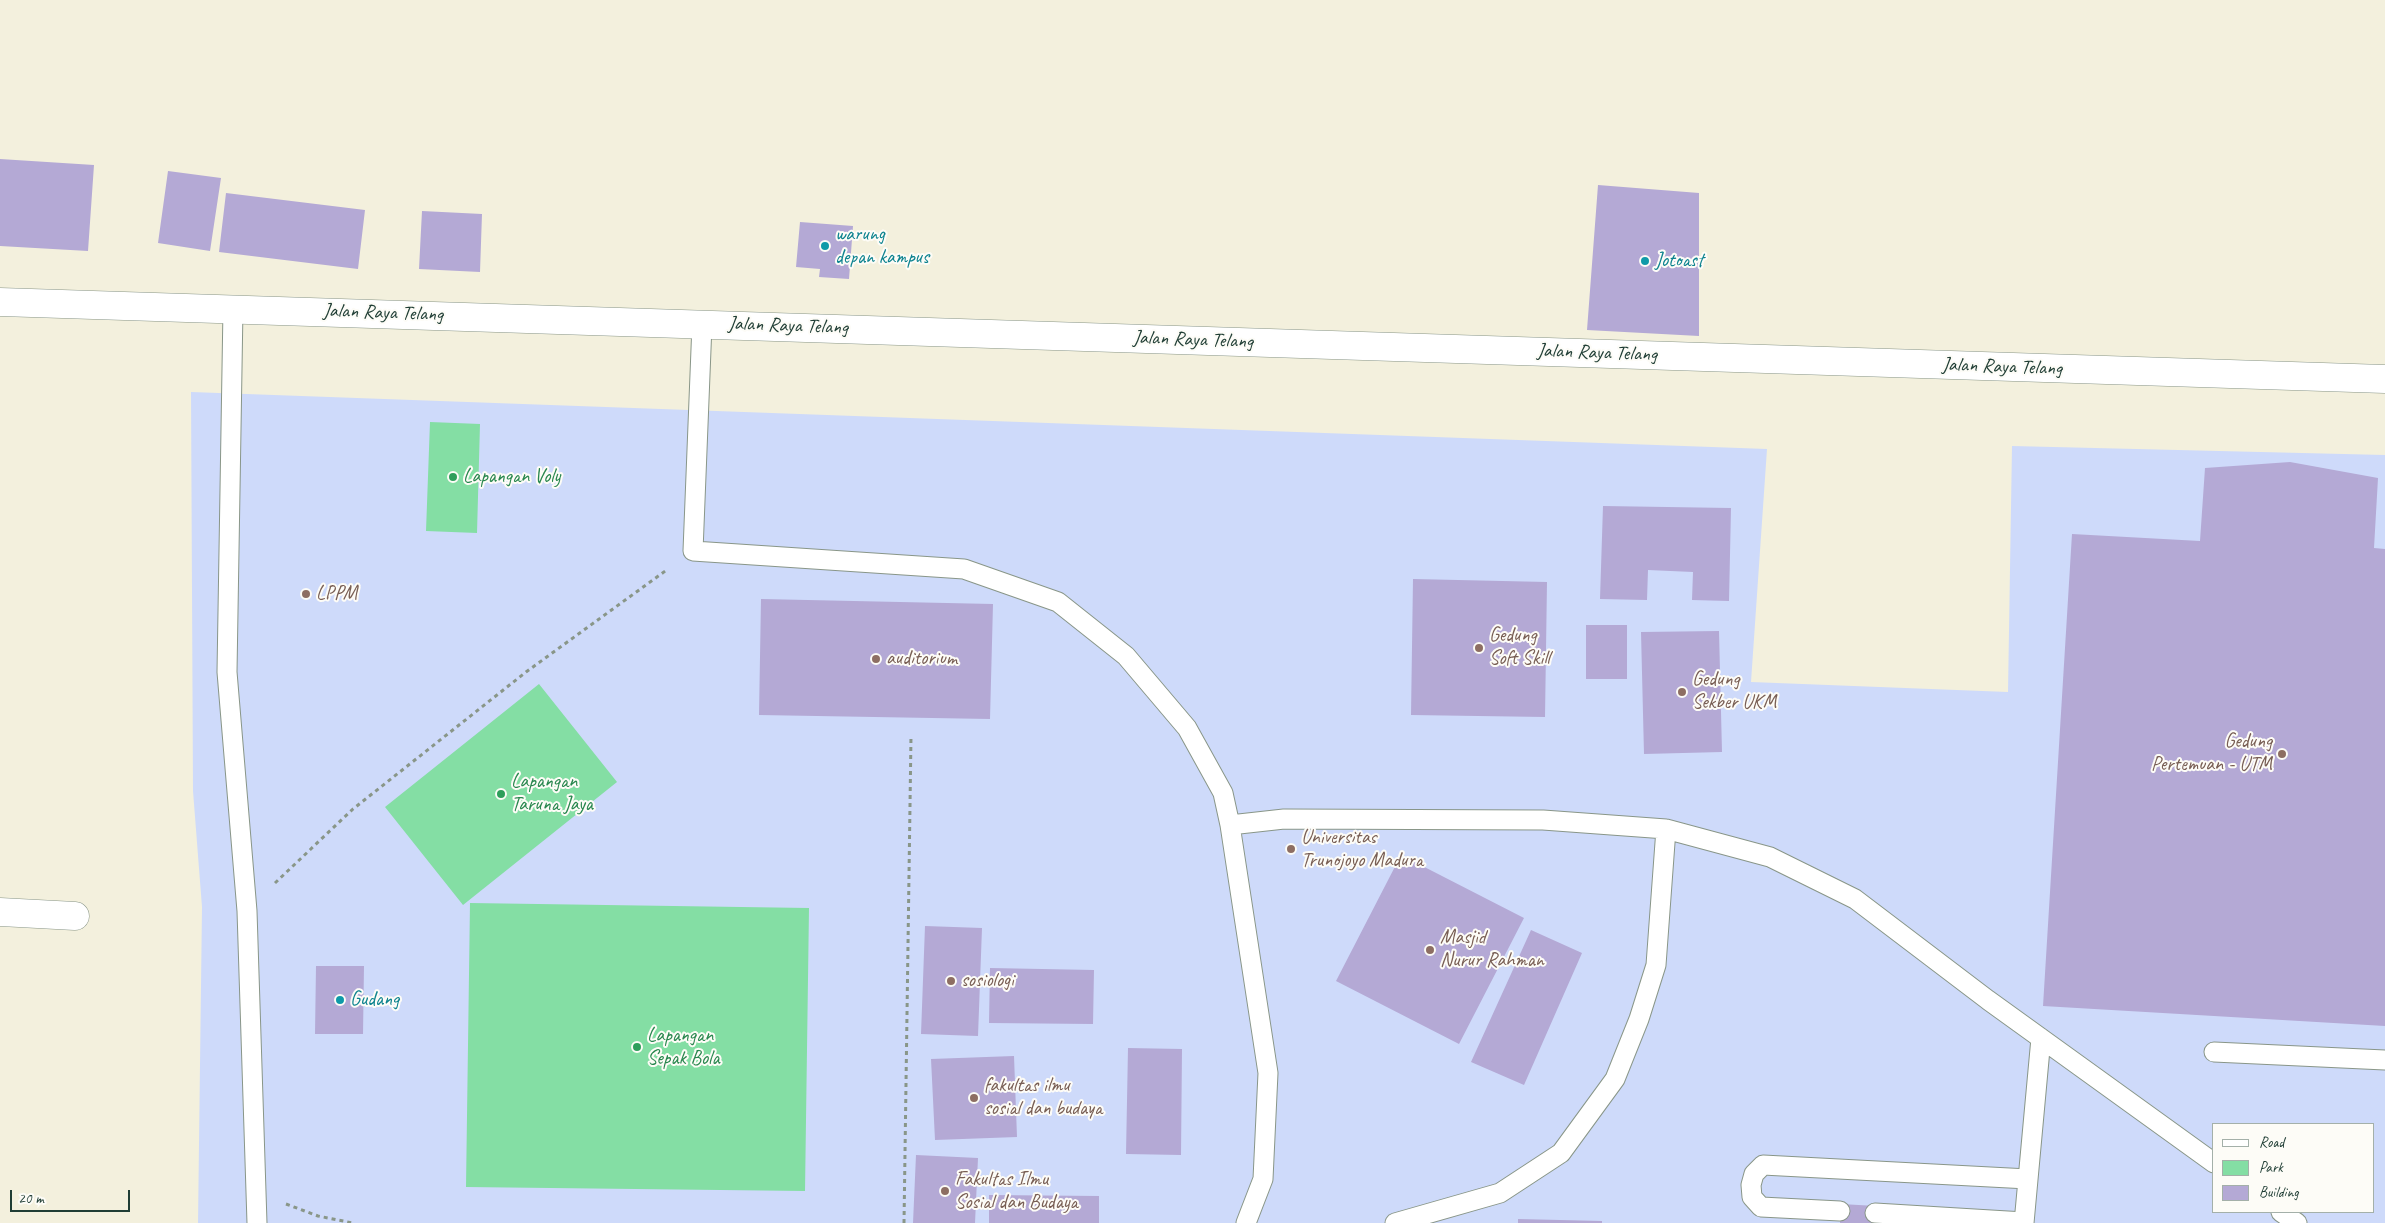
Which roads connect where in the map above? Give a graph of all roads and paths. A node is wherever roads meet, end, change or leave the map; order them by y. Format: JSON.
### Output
{"nodes":[{"id":1,"x":0,"y":302,"type":"edge"},
{"id":2,"x":233,"y":308,"type":"junction"},
{"id":3,"x":702,"y":324,"type":"junction"},
{"id":4,"x":2385,"y":379,"type":"edge"},
{"id":5,"x":693,"y":551,"type":"junction"},
{"id":6,"x":912,"y":736,"type":"dead end"},
{"id":7,"x":1230,"y":825,"type":"junction"},
{"id":8,"x":1666,"y":829,"type":"junction"},
{"id":9,"x":247,"y":911,"type":"junction"},
{"id":10,"x":0,"y":912,"type":"edge"},
{"id":11,"x":75,"y":916,"type":"dead end"},
{"id":12,"x":2041,"y":1038,"type":"junction"},
{"id":13,"x":2214,"y":1052,"type":"dead end"},
{"id":14,"x":2385,"y":1060,"type":"edge"},
{"id":15,"x":2212,"y":1162,"type":"edge"},
{"id":16,"x":2028,"y":1179,"type":"junction"},
{"id":17,"x":257,"y":1194,"type":"junction"},
{"id":18,"x":1840,"y":1211,"type":"dead end"},
{"id":19,"x":1875,"y":1213,"type":"dead end"},
{"id":20,"x":2282,"y":1213,"type":"edge"},
{"id":21,"x":2024,"y":1222,"type":"edge"},
{"id":22,"x":257,"y":1223,"type":"edge"},
{"id":23,"x":353,"y":1223,"type":"edge"},
{"id":24,"x":904,"y":1223,"type":"edge"},
{"id":25,"x":1246,"y":1223,"type":"edge"},
{"id":26,"x":1395,"y":1223,"type":"edge"},
{"id":27,"x":2296,"y":1223,"type":"edge"}],
"edges":[{"from":1,"to":2,"type":"street","name":"Jalan Raya Telang"},
{"from":2,"to":3,"type":"street","name":"Jalan Raya Telang"},
{"from":2,"to":9,"type":"lane"},
{"from":3,"to":4,"type":"street","name":"Jalan Raya Telang"},
{"from":3,"to":5,"type":"lane"},
{"from":5,"to":7,"type":"lane"},
{"from":5,"to":9,"type":"path"},
{"from":6,"to":24,"type":"path"},
{"from":7,"to":8,"type":"lane"},
{"from":7,"to":25,"type":"lane"},
{"from":8,"to":12,"type":"lane"},
{"from":8,"to":26,"type":"lane"},
{"from":9,"to":17,"type":"lane"},
{"from":10,"to":11,"type":"street"},
{"from":12,"to":15,"type":"lane"},
{"from":12,"to":16,"type":"lane"},
{"from":13,"to":14,"type":"lane"},
{"from":16,"to":18,"type":"lane"},
{"from":16,"to":21,"type":"lane"},
{"from":17,"to":22,"type":"lane"},
{"from":17,"to":23,"type":"path"},
{"from":19,"to":21,"type":"lane"},
{"from":20,"to":27,"type":"lane"}]}
